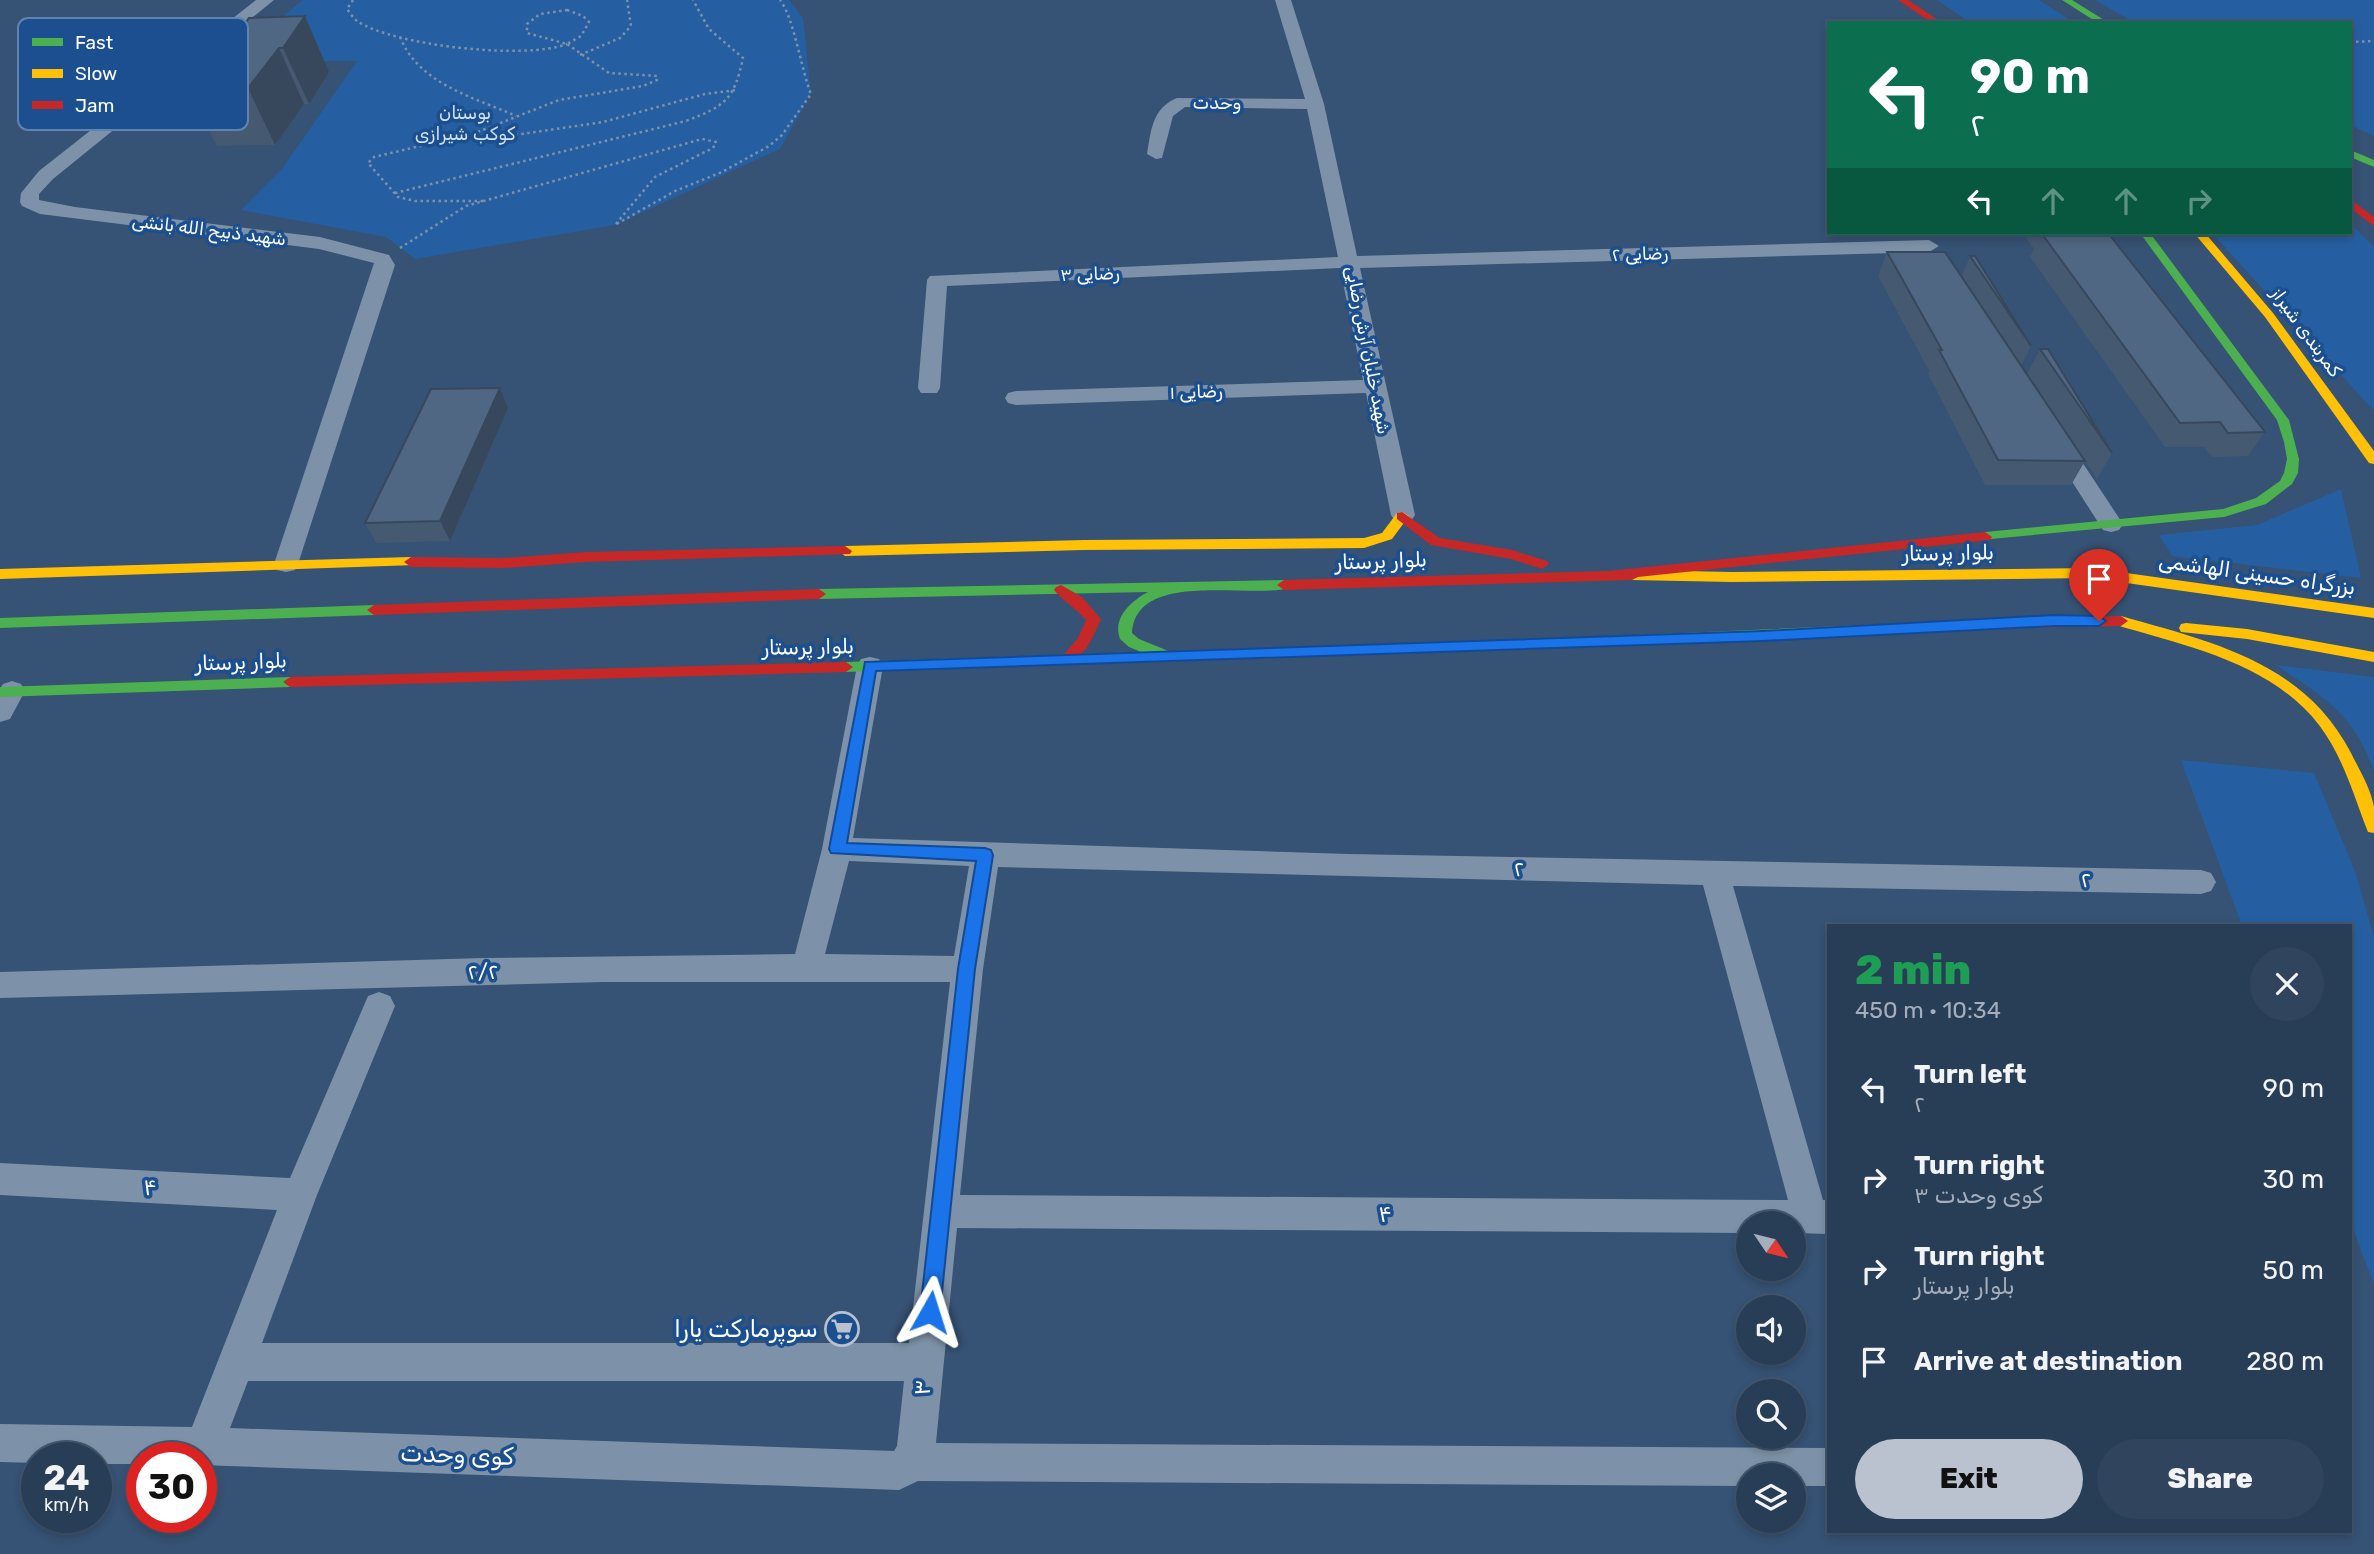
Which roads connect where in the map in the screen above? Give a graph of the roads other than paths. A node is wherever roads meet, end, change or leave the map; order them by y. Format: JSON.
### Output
{"nodes":[{"id":1,"x":266,"y":0,"type":"edge"},
{"id":2,"x":1283,"y":0,"type":"edge"},
{"id":3,"x":1902,"y":0,"type":"edge"},
{"id":4,"x":2066,"y":0,"type":"edge"},
{"id":5,"x":243,"y":18,"type":"edge"},
{"id":6,"x":1936,"y":21,"type":"edge"},
{"id":7,"x":2102,"y":21,"type":"edge"},
{"id":8,"x":1315,"y":104,"type":"junction"},
{"id":9,"x":103,"y":130,"type":"edge"},
{"id":10,"x":1156,"y":154,"type":"dead end"},
{"id":11,"x":2352,"y":154,"type":"edge"},
{"id":12,"x":2374,"y":164,"type":"edge"},
{"id":13,"x":2352,"y":204,"type":"edge"},
{"id":14,"x":2374,"y":223,"type":"edge"},
{"id":15,"x":2146,"y":235,"type":"edge"},
{"id":16,"x":2201,"y":235,"type":"edge"},
{"id":17,"x":1929,"y":246,"type":"edge"},
{"id":18,"x":1351,"y":262,"type":"junction"},
{"id":19,"x":1375,"y":386,"type":"junction"},
{"id":20,"x":929,"y":388,"type":"dead end"},
{"id":21,"x":1016,"y":398,"type":"dead end"},
{"id":22,"x":2043,"y":420,"type":"edge"},
{"id":23,"x":2374,"y":460,"type":"edge"},
{"id":24,"x":1403,"y":515,"type":"junction"},
{"id":25,"x":2111,"y":524,"type":"junction"},
{"id":26,"x":368,"y":562,"type":"junction"},
{"id":27,"x":503,"y":562,"type":"junction"},
{"id":28,"x":286,"y":564,"type":"junction"},
{"id":29,"x":2091,"y":573,"type":"joint"},
{"id":30,"x":0,"y":574,"type":"edge"},
{"id":31,"x":1581,"y":575,"type":"junction"},
{"id":32,"x":1610,"y":575,"type":"junction"},
{"id":33,"x":483,"y":576,"type":"dead end"},
{"id":34,"x":462,"y":589,"type":"dead end"},
{"id":35,"x":1168,"y":589,"type":"junction"},
{"id":36,"x":1061,"y":590,"type":"junction"},
{"id":37,"x":432,"y":609,"type":"junction"},
{"id":38,"x":405,"y":610,"type":"junction"},
{"id":39,"x":2374,"y":613,"type":"edge"},
{"id":40,"x":2121,"y":621,"type":"junction"},
{"id":41,"x":0,"y":623,"type":"edge"},
{"id":42,"x":1166,"y":656,"type":"junction"},
{"id":43,"x":2374,"y":657,"type":"edge"},
{"id":44,"x":1067,"y":659,"type":"junction"},
{"id":45,"x":870,"y":666,"type":"junction"},
{"id":46,"x":4,"y":699,"type":"edge"},
{"id":47,"x":2374,"y":827,"type":"edge"},
{"id":48,"x":837,"y":849,"type":"junction"},
{"id":49,"x":985,"y":855,"type":"junction"},
{"id":50,"x":1715,"y":874,"type":"junction"},
{"id":51,"x":2201,"y":882,"type":"dead end"},
{"id":52,"x":807,"y":966,"type":"junction"},
{"id":53,"x":967,"y":969,"type":"junction"},
{"id":54,"x":0,"y":985,"type":"edge"},
{"id":55,"x":379,"y":1006,"type":"dead end"},
{"id":56,"x":0,"y":1179,"type":"edge"},
{"id":57,"x":300,"y":1195,"type":"junction"},
{"id":58,"x":940,"y":1210,"type":"junction"},
{"id":59,"x":1820,"y":1217,"type":"edge"},
{"id":60,"x":236,"y":1362,"type":"junction"},
{"id":61,"x":925,"y":1362,"type":"junction"},
{"id":62,"x":206,"y":1442,"type":"edge"},
{"id":63,"x":0,"y":1443,"type":"edge"},
{"id":64,"x":126,"y":1445,"type":"edge"},
{"id":65,"x":217,"y":1446,"type":"edge"},
{"id":66,"x":912,"y":1462,"type":"junction"},
{"id":67,"x":1827,"y":1467,"type":"edge"}],
"edges":[{"from":1,"to":5,"type":"street","name":"شهید ذبیح الله بانشی"},
{"from":2,"to":8,"type":"street","name":"شهید خلبان آرش رضایی"},
{"from":3,"to":6,"type":"main road"},
{"from":4,"to":7,"type":"main road"},
{"from":8,"to":10,"type":"street","name":"وحدت"},
{"from":8,"to":18,"type":"street","name":"شهید خلبان آرش رضایی"},
{"from":9,"to":28,"type":"street","name":"شهید ذبیح الله بانشی"},
{"from":11,"to":12,"type":"main road"},
{"from":13,"to":14,"type":"main road"},
{"from":15,"to":25,"type":"main road"},
{"from":16,"to":23,"type":"main road","name":"کمربندی شیراز"},
{"from":17,"to":18,"type":"street","name":"رضایی ۲"},
{"from":18,"to":19,"type":"street","name":"شهید خلبان آرش رضایی"},
{"from":18,"to":20,"type":"street","name":"رضایی ۳"},
{"from":19,"to":21,"type":"street","name":"رضایی ۱"},
{"from":19,"to":24,"type":"street","name":"شهید خلبان آرش رضایی"},
{"from":22,"to":25,"type":"street"},
{"from":24,"to":27,"type":"main road"},
{"from":24,"to":31,"type":"main road"},
{"from":25,"to":32,"type":"main road"},
{"from":26,"to":27,"type":"main road"},
{"from":26,"to":28,"type":"main road"},
{"from":26,"to":38,"type":"main road"},
{"from":27,"to":33,"type":"main road"},
{"from":28,"to":30,"type":"main road"},
{"from":29,"to":32,"type":"main road","name":"بلوار پرستار"},
{"from":29,"to":39,"type":"main road","name":"بزرگراه حسینی الهاشمی"},
{"from":31,"to":32,"type":"main road","name":"بلوار پرستار"},
{"from":31,"to":35,"type":"main road","name":"بلوار پرستار"},
{"from":34,"to":37,"type":"main road"},
{"from":35,"to":36,"type":"main road","name":"بلوار پرستار"},
{"from":35,"to":42,"type":"main road"},
{"from":36,"to":37,"type":"main road","name":"بلوار پرستار"},
{"from":36,"to":44,"type":"main road"},
{"from":37,"to":38,"type":"main road","name":"بلوار پرستار"},
{"from":38,"to":41,"type":"main road","name":"بلوار پرستار"},
{"from":40,"to":42,"type":"main road","name":"بلوار پرستار"},
{"from":40,"to":43,"type":"main road"},
{"from":40,"to":47,"type":"main road"},
{"from":42,"to":44,"type":"main road","name":"بلوار پرستار"},
{"from":44,"to":45,"type":"main road","name":"بلوار پرستار"},
{"from":45,"to":46,"type":"main road","name":"بلوار پرستار"},
{"from":45,"to":48,"type":"street"},
{"from":48,"to":49,"type":"street","name":"۲"},
{"from":48,"to":52,"type":"street"},
{"from":49,"to":50,"type":"street","name":"۲"},
{"from":49,"to":53,"type":"street","name":"۳"},
{"from":50,"to":51,"type":"street","name":"۲"},
{"from":50,"to":59,"type":"street"},
{"from":52,"to":53,"type":"street","name":"۲/۲"},
{"from":52,"to":54,"type":"street","name":"۲/۲"},
{"from":53,"to":58,"type":"street","name":"۳"},
{"from":55,"to":57,"type":"street"},
{"from":56,"to":57,"type":"street","name":"۴"},
{"from":57,"to":60,"type":"street"},
{"from":58,"to":59,"type":"street","name":"۴"},
{"from":58,"to":61,"type":"street","name":"۳"},
{"from":60,"to":61,"type":"street"},
{"from":60,"to":62,"type":"street"},
{"from":61,"to":66,"type":"street","name":"۳"},
{"from":63,"to":64,"type":"street","name":"کوی وحدت"},
{"from":65,"to":66,"type":"street","name":"کوی وحدت"},
{"from":66,"to":67,"type":"street","name":"کوی وحدت"}]}
